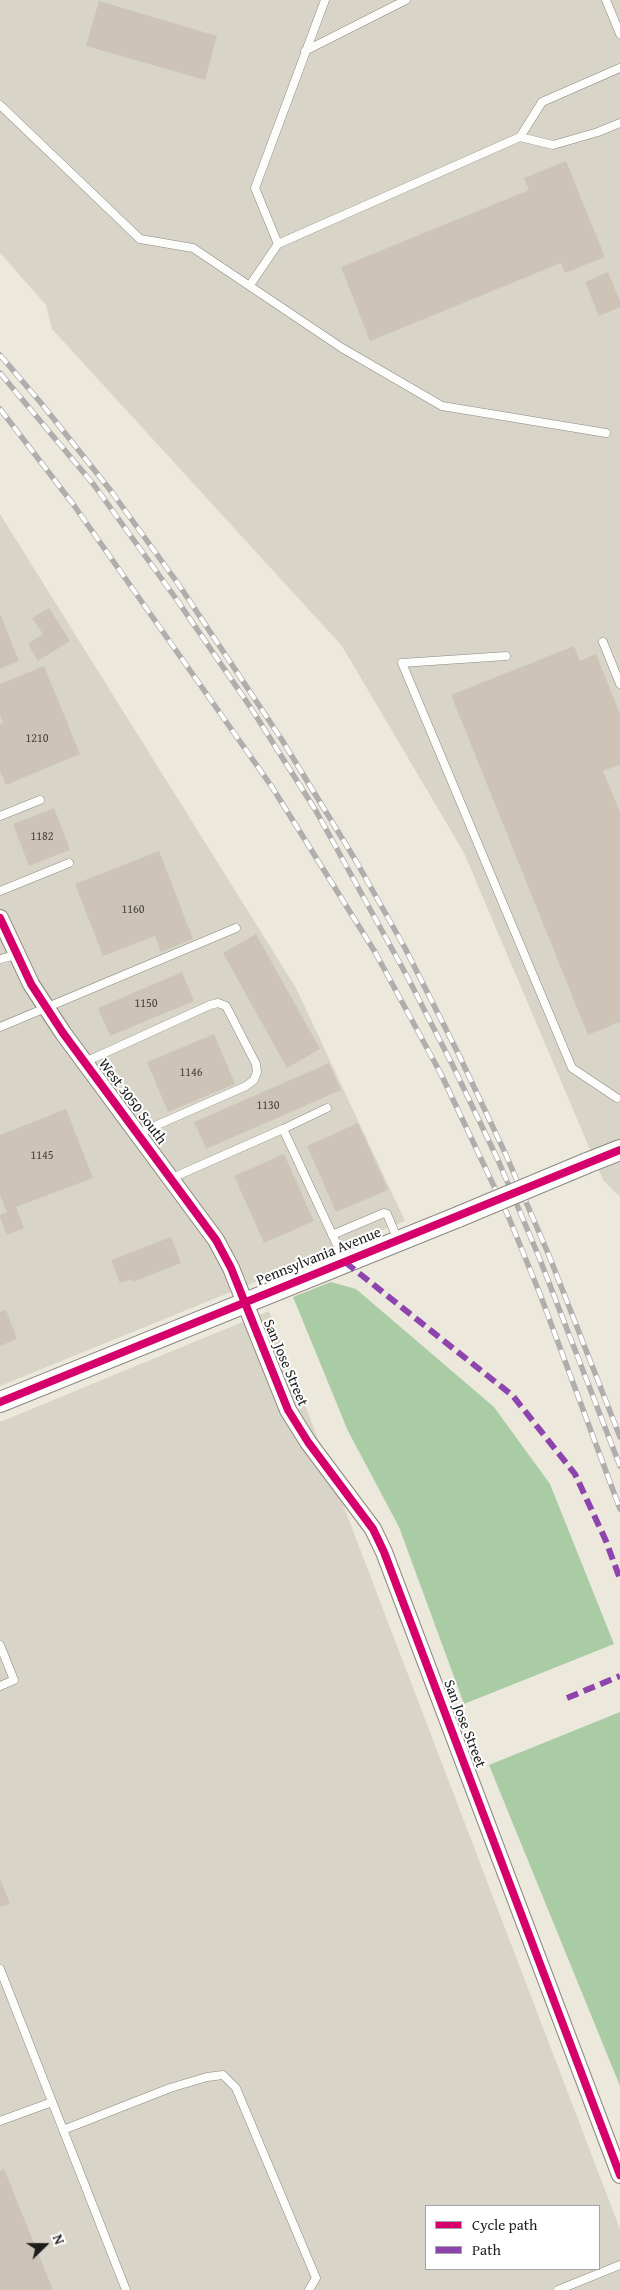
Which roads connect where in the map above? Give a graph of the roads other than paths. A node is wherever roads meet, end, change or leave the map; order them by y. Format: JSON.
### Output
{"nodes":[{"id":1,"x":325,"y":0,"type":"edge"},
{"id":2,"x":406,"y":0,"type":"edge"},
{"id":3,"x":606,"y":0,"type":"edge"},
{"id":4,"x":620,"y":34,"type":"edge"},
{"id":5,"x":305,"y":51,"type":"junction"},
{"id":6,"x":620,"y":68,"type":"edge"},
{"id":7,"x":0,"y":105,"type":"edge"},
{"id":8,"x":620,"y":123,"type":"edge"},
{"id":9,"x":520,"y":137,"type":"junction"},
{"id":10,"x":278,"y":244,"type":"junction"},
{"id":11,"x":250,"y":285,"type":"junction"},
{"id":12,"x":606,"y":433,"type":"dead end"},
{"id":13,"x":603,"y":642,"type":"dead end"},
{"id":14,"x":506,"y":656,"type":"dead end"},
{"id":15,"x":620,"y":684,"type":"edge"},
{"id":16,"x":40,"y":800,"type":"dead end"},
{"id":17,"x":0,"y":816,"type":"edge"},
{"id":18,"x":69,"y":863,"type":"dead end"},
{"id":19,"x":0,"y":891,"type":"edge"},
{"id":20,"x":0,"y":918,"type":"edge"},
{"id":21,"x":236,"y":928,"type":"dead end"},
{"id":22,"x":16,"y":955,"type":"junction"},
{"id":23,"x":0,"y":959,"type":"edge"},
{"id":24,"x":47,"y":1008,"type":"junction"},
{"id":25,"x":0,"y":1027,"type":"edge"},
{"id":26,"x":86,"y":1062,"type":"junction"},
{"id":27,"x":619,"y":1101,"type":"edge"},
{"id":28,"x":327,"y":1108,"type":"dead end"},
{"id":29,"x":283,"y":1129,"type":"junction"},
{"id":30,"x":138,"y":1133,"type":"junction"},
{"id":31,"x":620,"y":1150,"type":"edge"},
{"id":32,"x":172,"y":1178,"type":"junction"},
{"id":33,"x":332,"y":1235,"type":"junction"},
{"id":34,"x":398,"y":1241,"type":"junction"},
{"id":35,"x":345,"y":1262,"type":"junction"},
{"id":36,"x":245,"y":1302,"type":"junction"},
{"id":37,"x":0,"y":1402,"type":"edge"},
{"id":38,"x":0,"y":1645,"type":"edge"},
{"id":39,"x":0,"y":1686,"type":"edge"},
{"id":40,"x":0,"y":1969,"type":"edge"},
{"id":41,"x":52,"y":2102,"type":"junction"},
{"id":42,"x":0,"y":2121,"type":"edge"},
{"id":43,"x":63,"y":2130,"type":"junction"},
{"id":44,"x":620,"y":2175,"type":"edge"},
{"id":45,"x":620,"y":2265,"type":"edge"},
{"id":46,"x":126,"y":2290,"type":"edge"},
{"id":47,"x":309,"y":2290,"type":"edge"},
{"id":48,"x":558,"y":2290,"type":"edge"}],
"edges":[{"from":1,"to":5,"type":"lane"},
{"from":2,"to":5,"type":"lane"},
{"from":3,"to":4,"type":"lane"},
{"from":5,"to":10,"type":"lane"},
{"from":6,"to":9,"type":"lane"},
{"from":7,"to":11,"type":"lane"},
{"from":8,"to":9,"type":"lane"},
{"from":9,"to":10,"type":"lane"},
{"from":10,"to":11,"type":"lane"},
{"from":11,"to":12,"type":"lane"},
{"from":13,"to":15,"type":"lane"},
{"from":14,"to":27,"type":"lane"},
{"from":16,"to":17,"type":"lane"},
{"from":18,"to":19,"type":"lane"},
{"from":20,"to":22,"type":"street","name":"West 3050 South"},
{"from":21,"to":24,"type":"lane"},
{"from":22,"to":23,"type":"lane"},
{"from":22,"to":24,"type":"street","name":"West 3050 South"},
{"from":24,"to":25,"type":"lane"},
{"from":24,"to":26,"type":"street","name":"West 3050 South"},
{"from":26,"to":30,"type":"street","name":"West 3050 South"},
{"from":26,"to":30,"type":"lane"},
{"from":28,"to":29,"type":"lane"},
{"from":29,"to":32,"type":"lane"},
{"from":29,"to":33,"type":"lane"},
{"from":30,"to":32,"type":"street","name":"West 3050 South"},
{"from":31,"to":34,"type":"street","name":"Pennsylvania Avenue","bridge":true},
{"from":32,"to":36,"type":"street","name":"West 3050 South"},
{"from":33,"to":34,"type":"lane"},
{"from":33,"to":35,"type":"lane"},
{"from":34,"to":35,"type":"street","name":"Pennsylvania Avenue"},
{"from":35,"to":36,"type":"street","name":"Pennsylvania Avenue"},
{"from":36,"to":37,"type":"street","name":"Pennsylvania Avenue"},
{"from":36,"to":44,"type":"street","name":"San Jose Street"},
{"from":38,"to":39,"type":"lane"},
{"from":40,"to":41,"type":"lane"},
{"from":41,"to":42,"type":"lane"},
{"from":41,"to":43,"type":"lane"},
{"from":43,"to":46,"type":"lane"},
{"from":43,"to":47,"type":"lane"},
{"from":45,"to":48,"type":"lane"}]}
